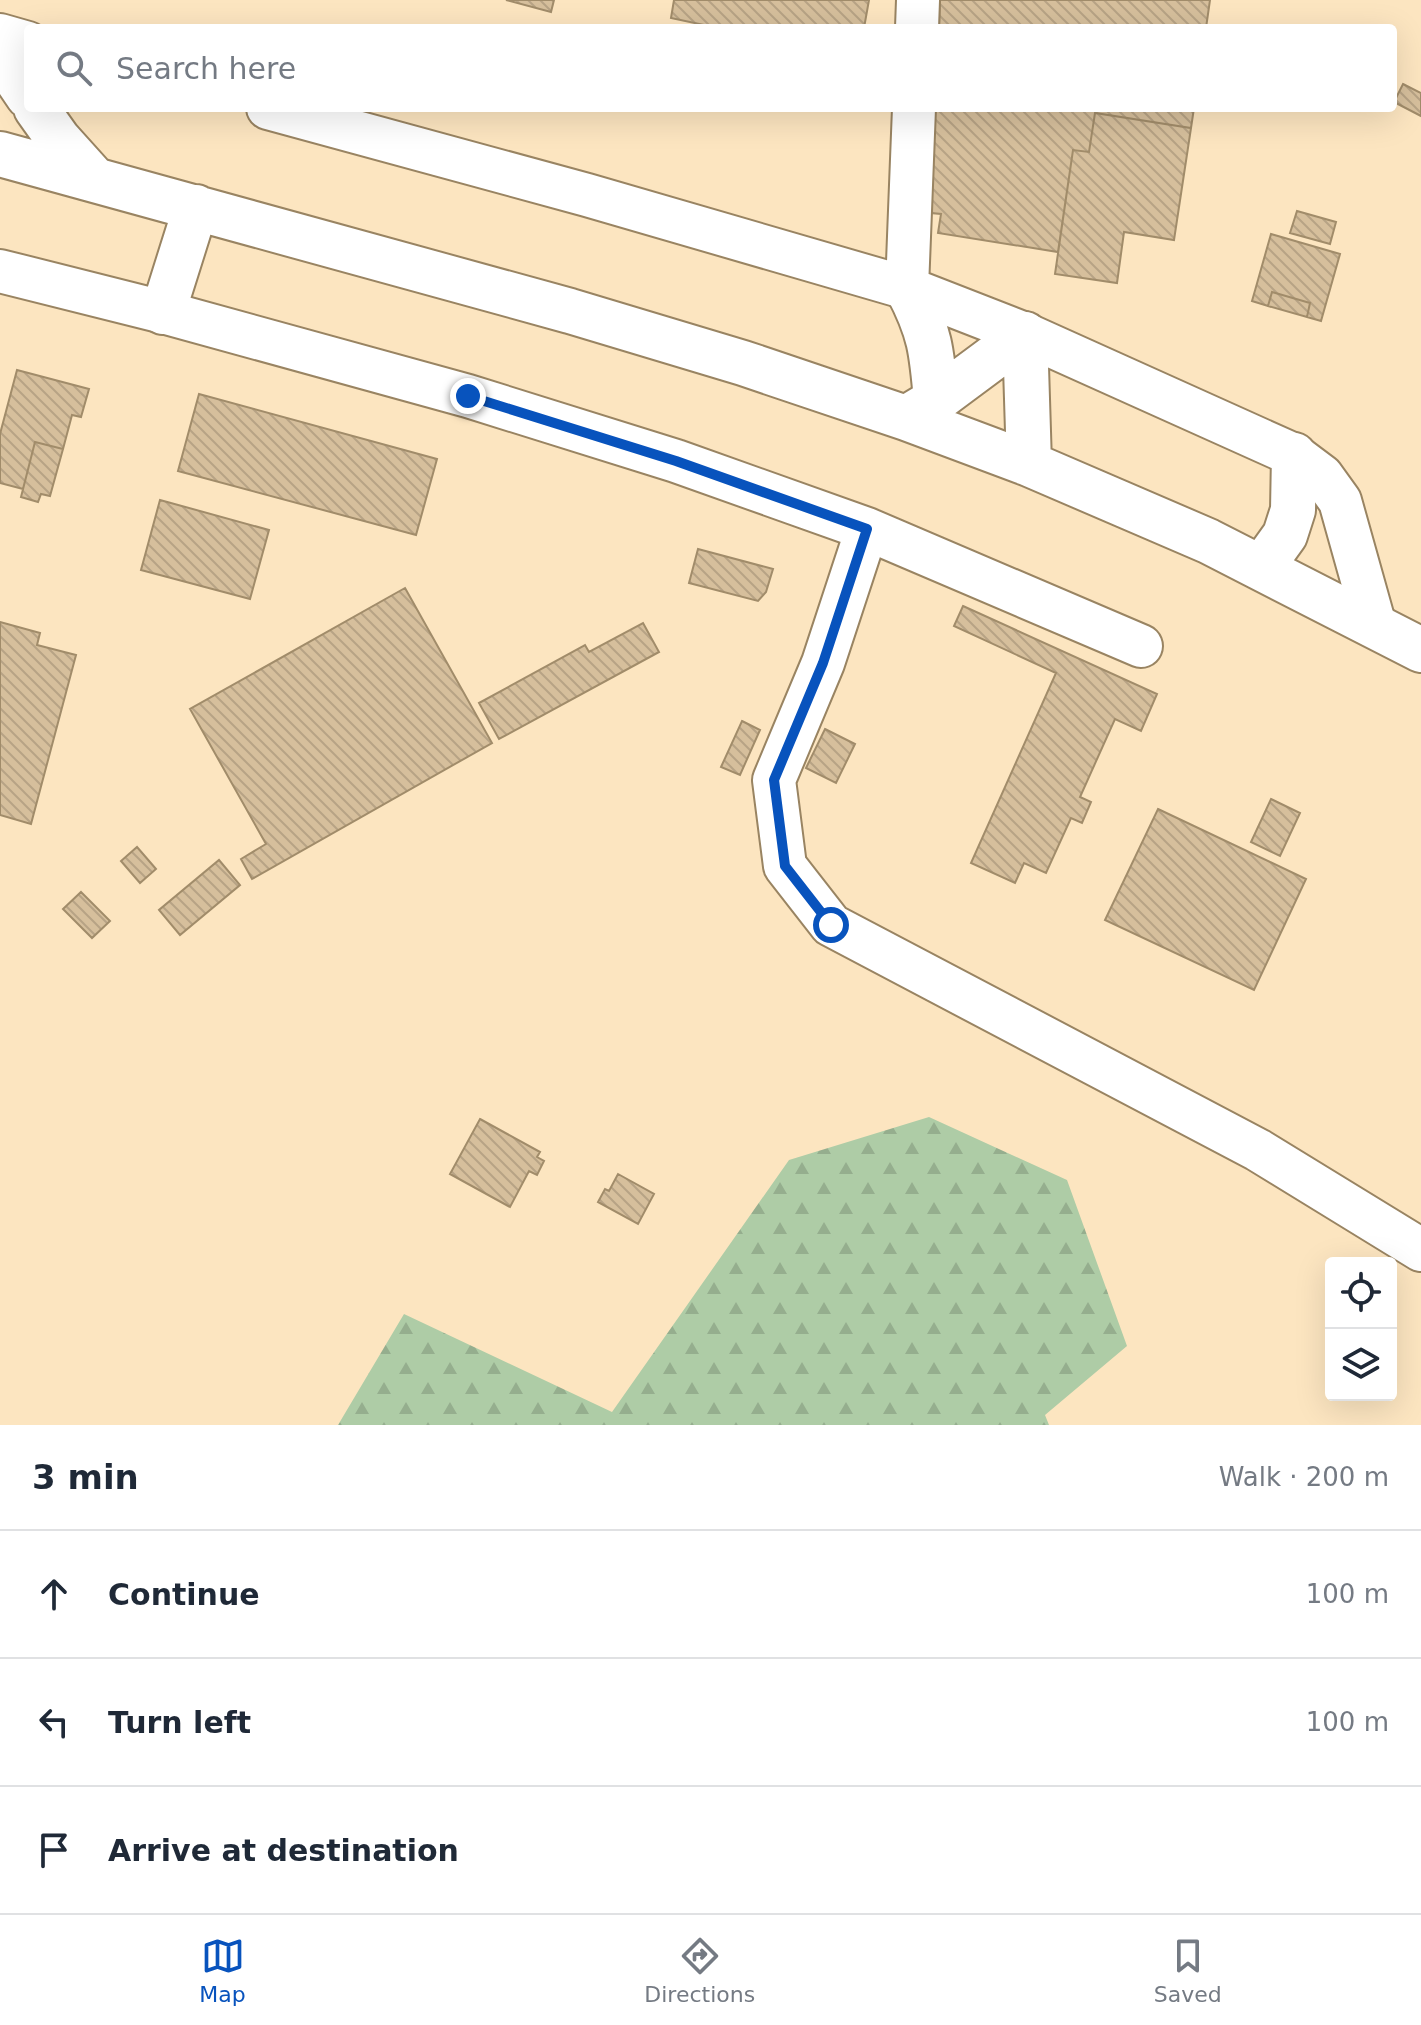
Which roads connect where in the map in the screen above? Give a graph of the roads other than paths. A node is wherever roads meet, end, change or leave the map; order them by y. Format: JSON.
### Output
{"nodes":[{"id":1,"x":918,"y":0,"type":"edge"},
{"id":2,"x":917,"y":24,"type":"edge"},
{"id":3,"x":0,"y":35,"type":"edge"},
{"id":4,"x":24,"y":42,"type":"edge"},
{"id":5,"x":0,"y":55,"type":"edge"},
{"id":6,"x":24,"y":90,"type":"edge"},
{"id":7,"x":39,"y":112,"type":"edge"},
{"id":8,"x":283,"y":112,"type":"edge"},
{"id":9,"x":914,"y":112,"type":"edge"},
{"id":10,"x":0,"y":154,"type":"edge"},
{"id":11,"x":94,"y":179,"type":"junction"},
{"id":12,"x":196,"y":207,"type":"junction"},
{"id":13,"x":0,"y":271,"type":"edge"},
{"id":14,"x":907,"y":288,"type":"junction"},
{"id":15,"x":163,"y":312,"type":"junction"},
{"id":16,"x":1025,"y":334,"type":"junction"},
{"id":17,"x":921,"y":409,"type":"junction"},
{"id":18,"x":1294,"y":455,"type":"junction"},
{"id":19,"x":1029,"y":464,"type":"junction"},
{"id":20,"x":867,"y":529,"type":"junction"},
{"id":21,"x":1262,"y":567,"type":"junction"},
{"id":22,"x":1375,"y":626,"type":"junction"},
{"id":23,"x":1141,"y":646,"type":"dead end"},
{"id":24,"x":1421,"y":650,"type":"edge"},
{"id":25,"x":1421,"y":1250,"type":"edge"}],
"edges":[{"from":1,"to":2,"type":"street"},
{"from":3,"to":4,"type":"street"},
{"from":5,"to":6,"type":"highway"},
{"from":7,"to":11,"type":"highway"},
{"from":8,"to":14,"type":"street"},
{"from":9,"to":14,"type":"street"},
{"from":10,"to":11,"type":"highway"},
{"from":11,"to":12,"type":"highway"},
{"from":12,"to":15,"type":"highway"},
{"from":12,"to":17,"type":"highway"},
{"from":13,"to":15,"type":"street"},
{"from":14,"to":16,"type":"street"},
{"from":14,"to":17,"type":"highway"},
{"from":15,"to":20,"type":"street"},
{"from":16,"to":17,"type":"highway"},
{"from":16,"to":18,"type":"street"},
{"from":16,"to":19,"type":"highway"},
{"from":17,"to":19,"type":"highway"},
{"from":18,"to":21,"type":"highway"},
{"from":18,"to":22,"type":"street"},
{"from":19,"to":21,"type":"highway"},
{"from":20,"to":23,"type":"street"},
{"from":20,"to":25,"type":"street"},
{"from":21,"to":22,"type":"highway"},
{"from":22,"to":24,"type":"highway"}]}
